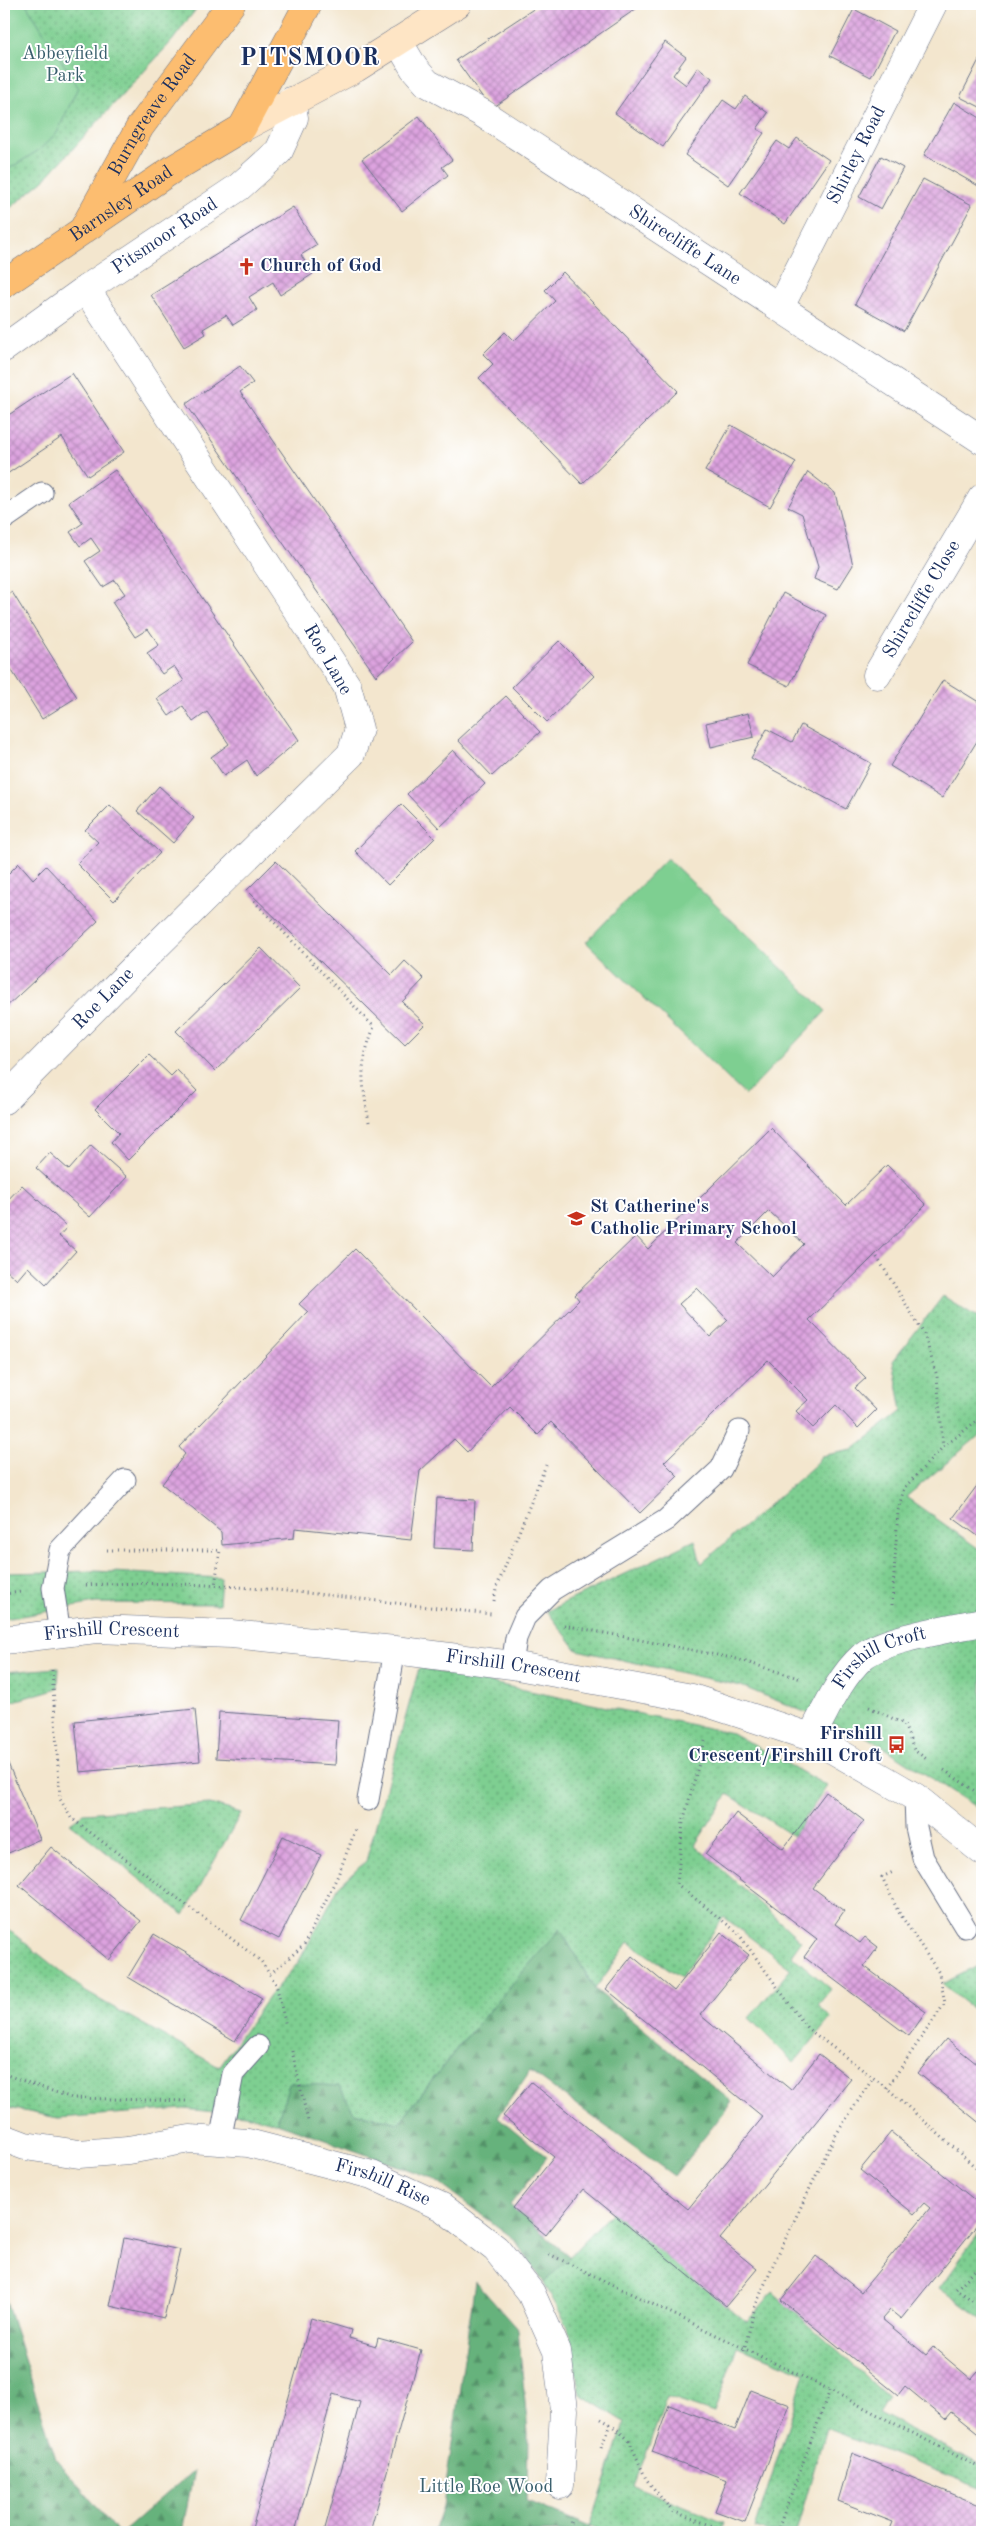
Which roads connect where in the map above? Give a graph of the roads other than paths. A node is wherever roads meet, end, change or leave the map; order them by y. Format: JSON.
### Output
{"nodes":[{"id":1,"x":231,"y":4,"type":"edge"},
{"id":2,"x":308,"y":4,"type":"edge"},
{"id":3,"x":457,"y":4,"type":"edge"},
{"id":4,"x":933,"y":4,"type":"edge"},
{"id":5,"x":398,"y":41,"type":"junction"},
{"id":6,"x":291,"y":101,"type":"junction"},
{"id":7,"x":242,"y":128,"type":"junction"},
{"id":8,"x":82,"y":232,"type":"junction"},
{"id":9,"x":4,"y":284,"type":"edge"},
{"id":10,"x":86,"y":289,"type":"junction"},
{"id":11,"x":780,"y":307,"type":"junction"},
{"id":12,"x":4,"y":348,"type":"edge"},
{"id":13,"x":982,"y":440,"type":"edge"},
{"id":14,"x":42,"y":493,"type":"dead end"},
{"id":15,"x":982,"y":498,"type":"edge"},
{"id":16,"x":4,"y":519,"type":"edge"},
{"id":17,"x":877,"y":675,"type":"dead end"},
{"id":18,"x":4,"y":1100,"type":"edge"},
{"id":19,"x":739,"y":1432,"type":"dead end"},
{"id":20,"x":125,"y":1480,"type":"dead end"},
{"id":21,"x":982,"y":1622,"type":"edge"},
{"id":22,"x":55,"y":1634,"type":"junction"},
{"id":23,"x":4,"y":1640,"type":"edge"},
{"id":24,"x":394,"y":1650,"type":"junction"},
{"id":25,"x":512,"y":1665,"type":"junction"},
{"id":26,"x":811,"y":1737,"type":"junction"},
{"id":27,"x":916,"y":1797,"type":"junction"},
{"id":28,"x":368,"y":1800,"type":"road end"},
{"id":29,"x":982,"y":1851,"type":"edge"},
{"id":30,"x":965,"y":1927,"type":"dead end"},
{"id":31,"x":258,"y":2046,"type":"dead end"},
{"id":32,"x":4,"y":2138,"type":"edge"},
{"id":33,"x":220,"y":2141,"type":"junction"},
{"id":34,"x":560,"y":2485,"type":"dead end"}],
"edges":[{"from":1,"to":8,"type":"main road","name":"Burngreave Road"},
{"from":2,"to":7,"type":"main road"},
{"from":3,"to":5,"type":"main road"},
{"from":4,"to":11,"type":"street","name":"Shirley Road"},
{"from":5,"to":6,"type":"main road"},
{"from":5,"to":11,"type":"street","name":"Shirecliffe Lane"},
{"from":6,"to":7,"type":"main road"},
{"from":6,"to":10,"type":"street","name":"Pitsmoor Road"},
{"from":7,"to":8,"type":"main road","name":"Barnsley Road"},
{"from":8,"to":9,"type":"main road","name":"Barnsley Road"},
{"from":10,"to":12,"type":"street","name":"Pitsmoor Road"},
{"from":10,"to":18,"type":"street","name":"Roe Lane"},
{"from":11,"to":13,"type":"street","name":"Shirecliffe Lane"},
{"from":14,"to":16,"type":"lane"},
{"from":15,"to":17,"type":"street","name":"Shirecliffe Close"},
{"from":19,"to":25,"type":"lane"},
{"from":20,"to":22,"type":"lane"},
{"from":21,"to":26,"type":"street","name":"Firshill Croft"},
{"from":22,"to":23,"type":"street","name":"Firshill Crescent"},
{"from":22,"to":24,"type":"street","name":"Firshill Crescent"},
{"from":24,"to":25,"type":"street","name":"Firshill Crescent"},
{"from":24,"to":28,"type":"lane"},
{"from":25,"to":26,"type":"street","name":"Firshill Crescent"},
{"from":26,"to":27,"type":"street","name":"Firshill Crescent"},
{"from":27,"to":29,"type":"street","name":"Firshill Crescent"},
{"from":27,"to":30,"type":"lane"},
{"from":31,"to":33,"type":"lane"},
{"from":32,"to":33,"type":"street","name":"Firshill Rise"},
{"from":33,"to":34,"type":"street","name":"Firshill Rise"}]}
